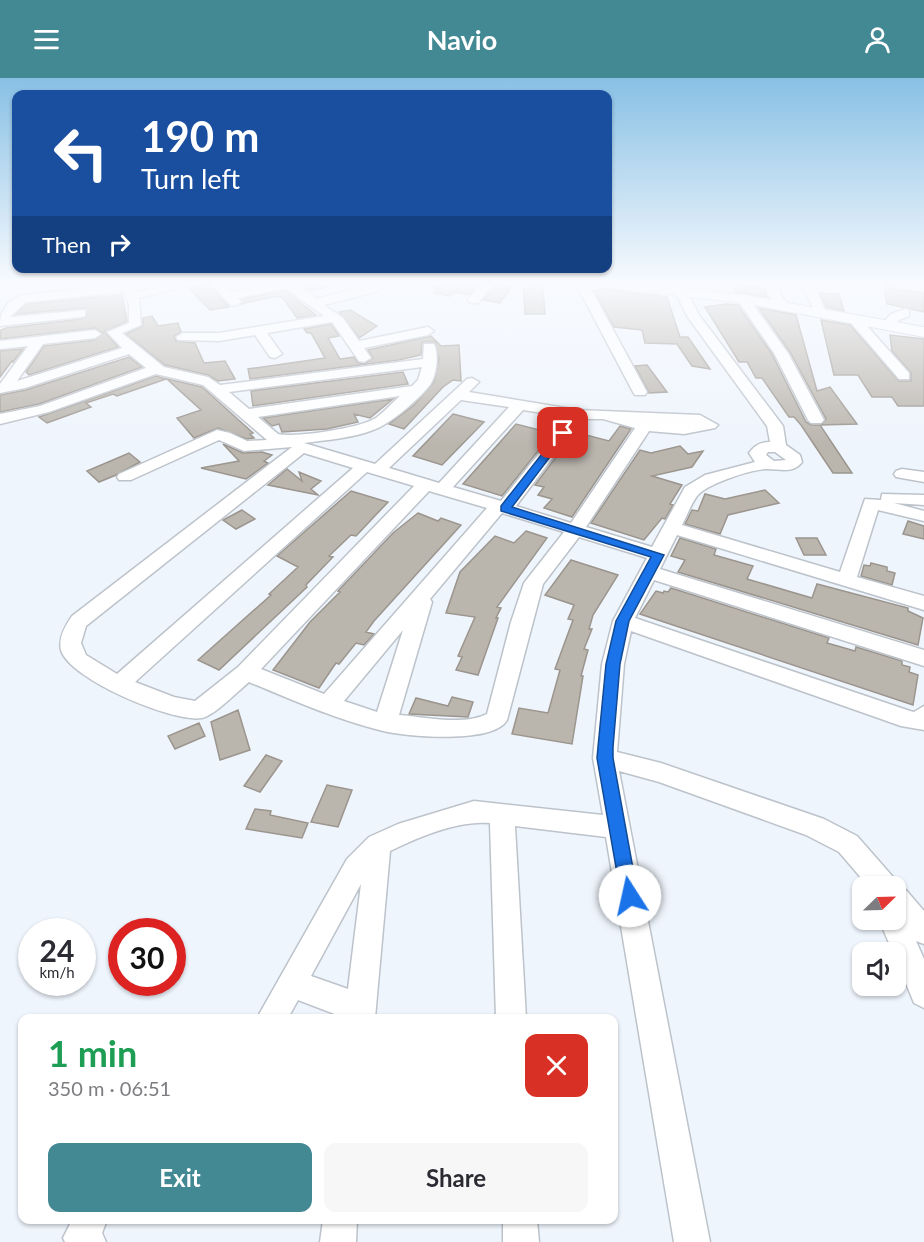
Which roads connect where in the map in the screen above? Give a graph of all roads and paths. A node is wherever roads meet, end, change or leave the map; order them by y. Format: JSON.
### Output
{"nodes":[{"id":1,"x":76,"y":336,"type":"edge"},
{"id":2,"x":118,"y":336,"type":"edge"},
{"id":3,"x":224,"y":336,"type":"edge"},
{"id":4,"x":263,"y":336,"type":"edge"},
{"id":5,"x":350,"y":336,"type":"edge"},
{"id":6,"x":401,"y":336,"type":"edge"},
{"id":7,"x":610,"y":336,"type":"edge"},
{"id":8,"x":708,"y":336,"type":"edge"},
{"id":9,"x":769,"y":336,"type":"edge"},
{"id":10,"x":869,"y":336,"type":"edge"},
{"id":11,"x":183,"y":337,"type":"dead end"},
{"id":12,"x":39,"y":340,"type":"junction"},
{"id":13,"x":0,"y":345,"type":"edge"},
{"id":14,"x":357,"y":345,"type":"junction"},
{"id":15,"x":132,"y":349,"type":"junction"},
{"id":16,"x":275,"y":354,"type":"dead end"},
{"id":17,"x":364,"y":358,"type":"dead end"},
{"id":18,"x":406,"y":365,"type":"junction"},
{"id":19,"x":157,"y":369,"type":"junction"},
{"id":20,"x":904,"y":376,"type":"dead end"},
{"id":21,"x":471,"y":382,"type":"dead end"},
{"id":22,"x":20,"y":385,"type":"junction"},
{"id":23,"x":245,"y":385,"type":"junction"},
{"id":24,"x":2,"y":388,"type":"edge"},
{"id":25,"x":219,"y":389,"type":"junction"},
{"id":26,"x":413,"y":389,"type":"junction"},
{"id":27,"x":640,"y":392,"type":"dead end"},
{"id":28,"x":382,"y":394,"type":"junction"},
{"id":29,"x":458,"y":395,"type":"junction"},
{"id":30,"x":41,"y":404,"type":"dead end"},
{"id":31,"x":518,"y":406,"type":"junction"},
{"id":32,"x":249,"y":414,"type":"junction"},
{"id":33,"x":578,"y":414,"type":"junction"},
{"id":34,"x":608,"y":416,"type":"junction"},
{"id":35,"x":0,"y":419,"type":"edge"},
{"id":36,"x":816,"y":420,"type":"dead end"},
{"id":37,"x":380,"y":422,"type":"junction"},
{"id":38,"x":643,"y":428,"type":"junction"},
{"id":39,"x":307,"y":438,"type":"junction"},
{"id":40,"x":371,"y":468,"type":"junction"},
{"id":41,"x":902,"y":474,"type":"dead end"},
{"id":42,"x":125,"y":477,"type":"dead end"},
{"id":43,"x":924,"y":477,"type":"edge"},
{"id":44,"x":434,"y":487,"type":"junction"},
{"id":45,"x":924,"y":500,"type":"edge"},
{"id":46,"x":871,"y":503,"type":"junction"},
{"id":47,"x":501,"y":507,"type":"junction"},
{"id":48,"x":924,"y":516,"type":"edge"},
{"id":49,"x":672,"y":528,"type":"junction"},
{"id":50,"x":575,"y":530,"type":"junction"},
{"id":51,"x":653,"y":563,"type":"junction"},
{"id":52,"x":847,"y":580,"type":"junction"},
{"id":53,"x":425,"y":593,"type":"junction"},
{"id":54,"x":924,"y":603,"type":"edge"},
{"id":55,"x":623,"y":621,"type":"junction"},
{"id":56,"x":924,"y":658,"type":"edge"},
{"id":57,"x":246,"y":672,"type":"junction"},
{"id":58,"x":119,"y":684,"type":"junction"},
{"id":59,"x":328,"y":705,"type":"junction"},
{"id":60,"x":924,"y":715,"type":"edge"},
{"id":61,"x":385,"y":723,"type":"junction"},
{"id":62,"x":605,"y":758,"type":"junction"},
{"id":63,"x":502,"y":815,"type":"junction"},
{"id":64,"x":617,"y":827,"type":"junction"},
{"id":65,"x":378,"y":845,"type":"junction"},
{"id":66,"x":874,"y":876,"type":"edge"},
{"id":67,"x":906,"y":910,"type":"edge"},
{"id":68,"x":897,"y":930,"type":"edge"},
{"id":69,"x":924,"y":931,"type":"edge"},
{"id":70,"x":291,"y":983,"type":"junction"},
{"id":71,"x":924,"y":993,"type":"edge"},
{"id":72,"x":361,"y":1013,"type":"edge"},
{"id":73,"x":274,"y":1014,"type":"edge"},
{"id":74,"x":511,"y":1014,"type":"edge"},
{"id":75,"x":88,"y":1224,"type":"edge"},
{"id":76,"x":340,"y":1224,"type":"edge"},
{"id":77,"x":520,"y":1224,"type":"edge"},
{"id":78,"x":88,"y":1242,"type":"edge"},
{"id":79,"x":338,"y":1242,"type":"edge"},
{"id":80,"x":521,"y":1242,"type":"edge"},
{"id":81,"x":692,"y":1242,"type":"edge"}],
"edges":[{"from":1,"to":12,"type":"street"},
{"from":2,"to":15,"type":"street"},
{"from":3,"to":11,"type":"street"},
{"from":4,"to":16,"type":"street"},
{"from":5,"to":14,"type":"street"},
{"from":6,"to":14,"type":"street"},
{"from":7,"to":27,"type":"street"},
{"from":8,"to":49,"type":"street"},
{"from":9,"to":36,"type":"street"},
{"from":10,"to":20,"type":"street"},
{"from":12,"to":13,"type":"street"},
{"from":12,"to":24,"type":"street"},
{"from":14,"to":17,"type":"street"},
{"from":15,"to":19,"type":"street"},
{"from":15,"to":22,"type":"street"},
{"from":18,"to":23,"type":"street"},
{"from":18,"to":26,"type":"street"},
{"from":18,"to":26,"type":"street"},
{"from":19,"to":25,"type":"street"},
{"from":19,"to":35,"type":"street"},
{"from":21,"to":29,"type":"street"},
{"from":22,"to":24,"type":"street"},
{"from":22,"to":30,"type":"street"},
{"from":23,"to":25,"type":"street"},
{"from":23,"to":32,"type":"street"},
{"from":25,"to":32,"type":"street"},
{"from":26,"to":28,"type":"street"},
{"from":26,"to":37,"type":"street"},
{"from":28,"to":32,"type":"street"},
{"from":28,"to":37,"type":"street"},
{"from":29,"to":31,"type":"street"},
{"from":29,"to":40,"type":"street"},
{"from":31,"to":33,"type":"street"},
{"from":31,"to":44,"type":"street"},
{"from":32,"to":39,"type":"street"},
{"from":33,"to":34,"type":"street"},
{"from":33,"to":47,"type":"street"},
{"from":34,"to":38,"type":"street"},
{"from":34,"to":38,"type":"street"},
{"from":37,"to":39,"type":"street"},
{"from":38,"to":50,"type":"street"},
{"from":39,"to":42,"type":"street"},
{"from":40,"to":44,"type":"street"},
{"from":40,"to":58,"type":"street"},
{"from":40,"to":58,"type":"street"},
{"from":41,"to":43,"type":"street"},
{"from":44,"to":47,"type":"street"},
{"from":44,"to":57,"type":"street"},
{"from":45,"to":46,"type":"street"},
{"from":46,"to":48,"type":"street"},
{"from":46,"to":52,"type":"street"},
{"from":47,"to":50,"type":"street"},
{"from":47,"to":53,"type":"street"},
{"from":49,"to":51,"type":"street"},
{"from":49,"to":52,"type":"street"},
{"from":50,"to":51,"type":"street"},
{"from":50,"to":61,"type":"street"},
{"from":51,"to":55,"type":"street"},
{"from":51,"to":56,"type":"street"},
{"from":52,"to":54,"type":"street"},
{"from":53,"to":59,"type":"street"},
{"from":53,"to":61,"type":"street"},
{"from":55,"to":60,"type":"street"},
{"from":55,"to":62,"type":"street"},
{"from":57,"to":58,"type":"street"},
{"from":57,"to":59,"type":"street"},
{"from":59,"to":61,"type":"street"},
{"from":62,"to":64,"type":"street"},
{"from":62,"to":66,"type":"street"},
{"from":63,"to":64,"type":"street"},
{"from":63,"to":65,"type":"street"},
{"from":63,"to":74,"type":"street"},
{"from":64,"to":81,"type":"street"},
{"from":65,"to":70,"type":"street"},
{"from":65,"to":72,"type":"street"},
{"from":67,"to":69,"type":"street"},
{"from":68,"to":71,"type":"street"},
{"from":70,"to":72,"type":"street"},
{"from":70,"to":73,"type":"street"},
{"from":75,"to":78,"type":"street"},
{"from":76,"to":79,"type":"street"},
{"from":77,"to":80,"type":"street"}]}
